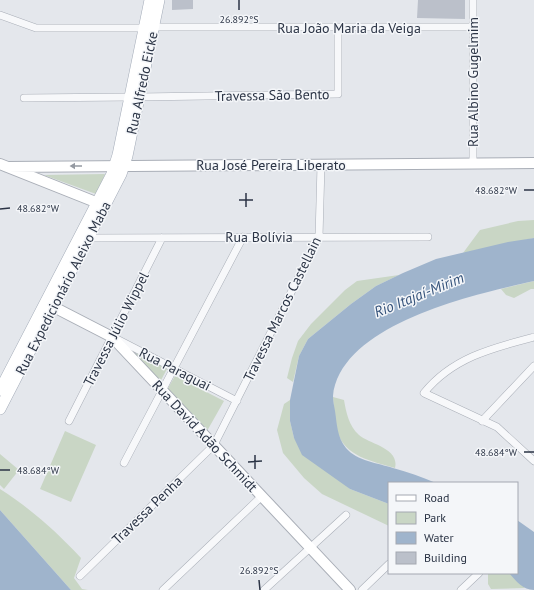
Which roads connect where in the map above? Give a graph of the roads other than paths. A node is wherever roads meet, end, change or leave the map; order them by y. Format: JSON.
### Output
{"nodes":[{"id":1,"x":150,"y":0,"type":"edge"},
{"id":2,"x":159,"y":0,"type":"edge"},
{"id":3,"x":473,"y":0,"type":"edge"},
{"id":4,"x":0,"y":15,"type":"edge"},
{"id":5,"x":473,"y":27,"type":"junction"},
{"id":6,"x":149,"y":28,"type":"junction"},
{"id":7,"x":338,"y":28,"type":"junction"},
{"id":8,"x":135,"y":97,"type":"junction"},
{"id":9,"x":24,"y":98,"type":"dead end"},
{"id":10,"x":534,"y":163,"type":"edge"},
{"id":11,"x":474,"y":164,"type":"junction"},
{"id":12,"x":321,"y":165,"type":"junction"},
{"id":13,"x":4,"y":166,"type":"edge"},
{"id":14,"x":120,"y":166,"type":"junction"},
{"id":15,"x":98,"y":203,"type":"junction"},
{"id":16,"x":243,"y":237,"type":"junction"},
{"id":17,"x":319,"y":237,"type":"junction"},
{"id":18,"x":428,"y":237,"type":"dead end"},
{"id":19,"x":89,"y":238,"type":"junction"},
{"id":20,"x":162,"y":238,"type":"junction"},
{"id":21,"x":50,"y":305,"type":"junction"},
{"id":22,"x":112,"y":336,"type":"junction"},
{"id":23,"x":534,"y":337,"type":"edge"},
{"id":24,"x":534,"y":366,"type":"edge"},
{"id":25,"x":174,"y":368,"type":"junction"},
{"id":26,"x":0,"y":390,"type":"edge"},
{"id":27,"x":162,"y":391,"type":"junction"},
{"id":28,"x":237,"y":401,"type":"junction"},
{"id":29,"x":0,"y":409,"type":"edge"},
{"id":30,"x":482,"y":420,"type":"junction"},
{"id":31,"x":69,"y":421,"type":"dead end"},
{"id":32,"x":214,"y":446,"type":"junction"},
{"id":33,"x":534,"y":461,"type":"edge"},
{"id":34,"x":124,"y":463,"type":"dead end"},
{"id":35,"x":262,"y":496,"type":"junction"},
{"id":36,"x":346,"y":515,"type":"dead end"},
{"id":37,"x":310,"y":548,"type":"junction"},
{"id":38,"x":388,"y":565,"type":"edge"},
{"id":39,"x":478,"y":574,"type":"edge"},
{"id":40,"x":80,"y":576,"type":"dead end"},
{"id":41,"x":163,"y":590,"type":"edge"},
{"id":42,"x":264,"y":590,"type":"edge"},
{"id":43,"x":350,"y":590,"type":"edge"},
{"id":44,"x":362,"y":590,"type":"edge"},
{"id":45,"x":461,"y":590,"type":"edge"}],
"edges":[{"from":1,"to":6,"type":"main road","name":"Rua Alfredo Eicke"},
{"from":2,"to":6,"type":"main road","name":"Rua Alfredo Eicke"},
{"from":3,"to":5,"type":"street","name":"Rua Albino Gugelmim"},
{"from":4,"to":6,"type":"street","name":"Rua João Maria da Veiga"},
{"from":5,"to":7,"type":"street","name":"Rua João Maria da Veiga"},
{"from":5,"to":11,"type":"street","name":"Rua Albino Gugelmim"},
{"from":6,"to":7,"type":"street","name":"Rua João Maria da Veiga"},
{"from":6,"to":8,"type":"main road","name":"Rua Alfredo Eicke"},
{"from":7,"to":8,"type":"street","name":"Travessa São Bento"},
{"from":8,"to":9,"type":"street"},
{"from":8,"to":14,"type":"main road","name":"Rua Alfredo Eicke"},
{"from":10,"to":11,"type":"main road","name":"Rua José Pereira Liberato"},
{"from":11,"to":12,"type":"main road","name":"Rua José Pereira Liberato"},
{"from":12,"to":14,"type":"main road","name":"Rua José Pereira Liberato"},
{"from":12,"to":17,"type":"street","name":"Travessa Marcos Castellain"},
{"from":14,"to":13,"type":"main road","name":"Rua José Pereira Liberato","one_way":true},
{"from":13,"to":15,"type":"main road"},
{"from":14,"to":15,"type":"main road","name":"Rua Expedicionário Aleixo Maba"},
{"from":14,"to":19,"type":"main road","name":"Rua Expedicionário Aleixo Maba"},
{"from":15,"to":21,"type":"main road","name":"Rua Expedicionário Aleixo Maba"},
{"from":16,"to":17,"type":"street","name":"Rua Bolívia"},
{"from":16,"to":20,"type":"street","name":"Rua Bolívia"},
{"from":16,"to":25,"type":"street"},
{"from":17,"to":18,"type":"street","name":"Rua Bolívia"},
{"from":17,"to":28,"type":"street","name":"Travessa Marcos Castellain"},
{"from":19,"to":20,"type":"street","name":"Rua Bolívia"},
{"from":19,"to":21,"type":"main road","name":"Rua Expedicionário Aleixo Maba"},
{"from":20,"to":22,"type":"street","name":"Travessa Júlio Wippel"},
{"from":21,"to":22,"type":"main road","name":"Rua David Adão Schmidt"},
{"from":21,"to":26,"type":"main road","name":"Rua Expedicionário Aleixo Maba"},
{"from":21,"to":29,"type":"main road","name":"Rua Expedicionário Aleixo Maba"},
{"from":22,"to":25,"type":"street","name":"Rua Paraguai"},
{"from":22,"to":27,"type":"main road","name":"Rua David Adão Schmidt"},
{"from":22,"to":31,"type":"street","name":"Travessa Júlio Wippel"},
{"from":23,"to":30,"type":"street"},
{"from":24,"to":30,"type":"street"},
{"from":25,"to":27,"type":"street"},
{"from":25,"to":28,"type":"street","name":"Rua Paraguai"},
{"from":27,"to":32,"type":"main road","name":"Rua David Adão Schmidt"},
{"from":27,"to":34,"type":"street"},
{"from":28,"to":32,"type":"street","name":"Travessa Marcos Castellain"},
{"from":30,"to":33,"type":"street"},
{"from":32,"to":35,"type":"main road","name":"Rua David Adão Schmidt"},
{"from":32,"to":40,"type":"street","name":"Travessa Penha"},
{"from":35,"to":37,"type":"main road","name":"Rua David Adão Schmidt"},
{"from":35,"to":41,"type":"street"},
{"from":36,"to":37,"type":"street"},
{"from":37,"to":42,"type":"street"},
{"from":37,"to":43,"type":"main road","name":"Rua David Adão Schmidt"},
{"from":38,"to":44,"type":"street"},
{"from":39,"to":45,"type":"street"}]}
